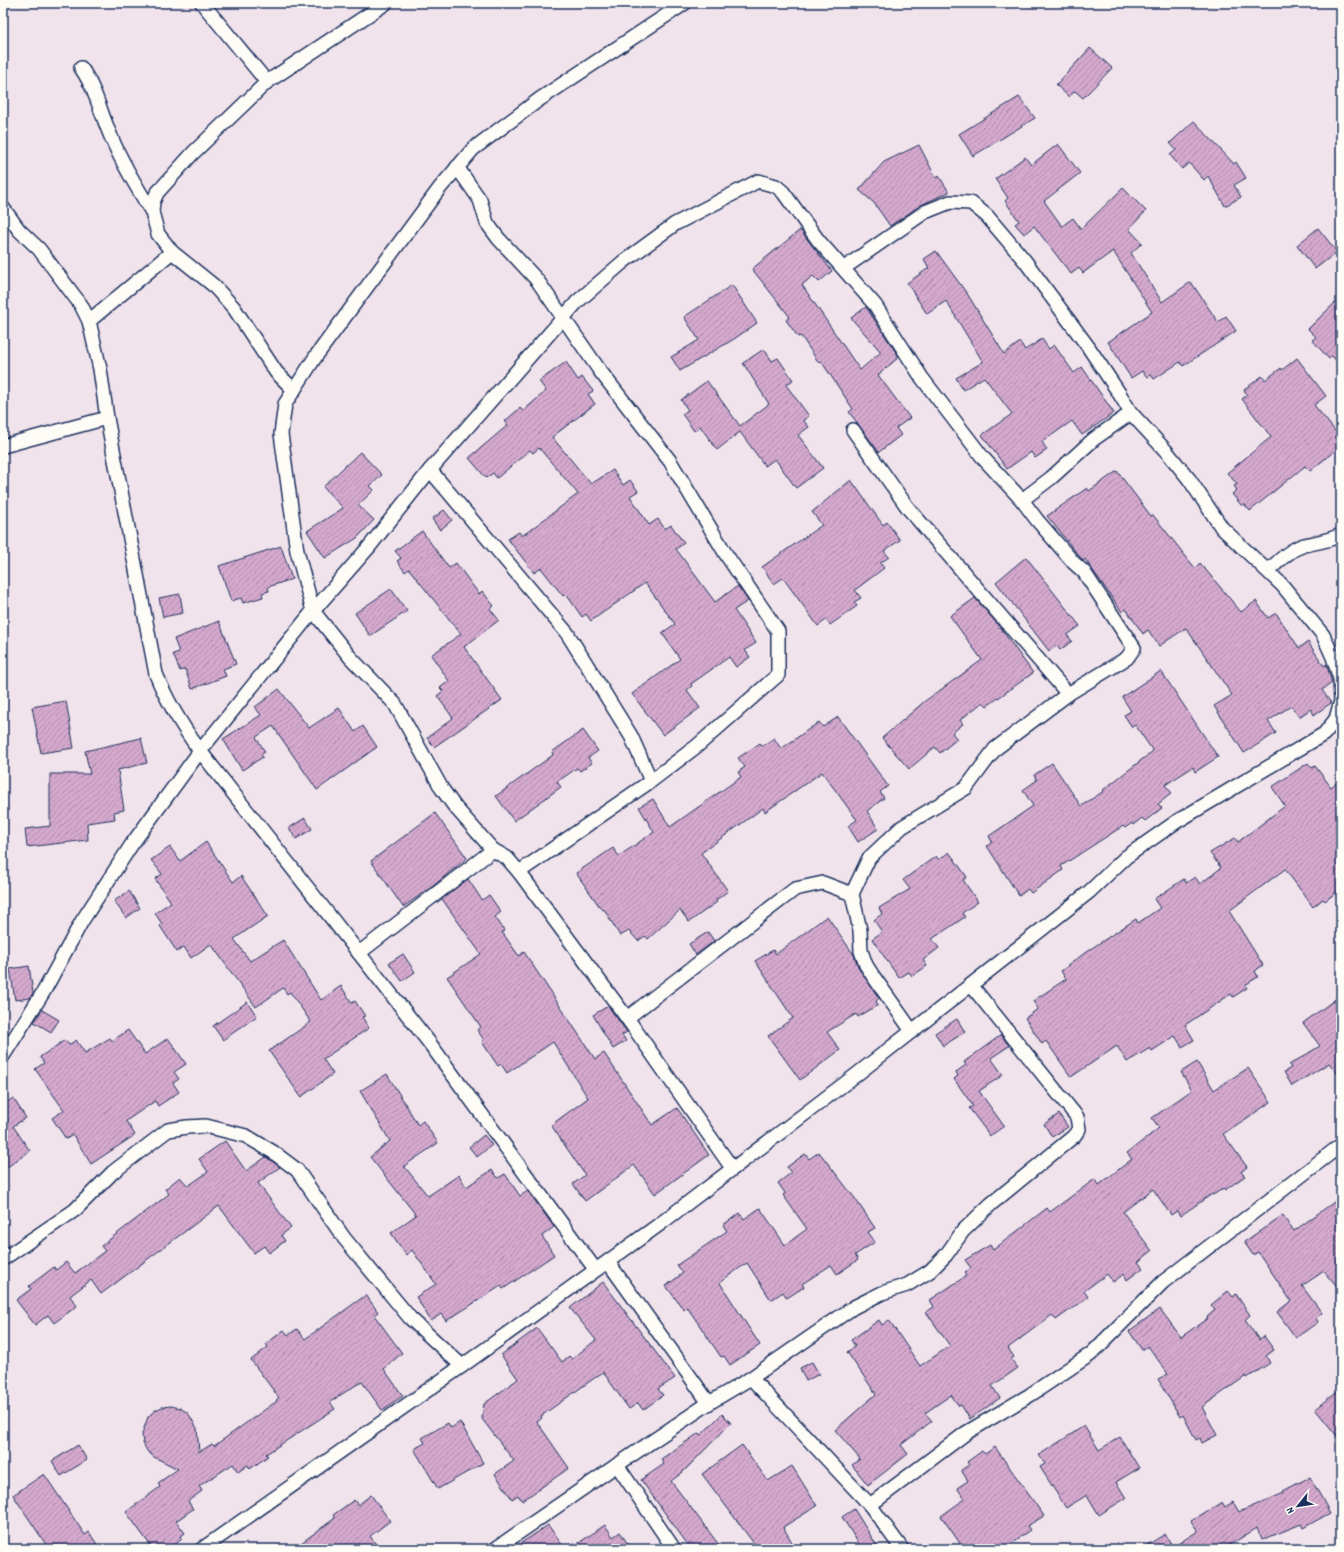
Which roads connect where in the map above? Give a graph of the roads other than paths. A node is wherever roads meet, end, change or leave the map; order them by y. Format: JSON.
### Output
{"nodes":[{"id":1,"x":202,"y":3,"type":"edge"},
{"id":2,"x":386,"y":3,"type":"edge"},
{"id":3,"x":685,"y":3,"type":"edge"},
{"id":4,"x":81,"y":68,"type":"dead end"},
{"id":5,"x":267,"y":82,"type":"junction"},
{"id":6,"x":458,"y":167,"type":"junction"},
{"id":7,"x":3,"y":208,"type":"edge"},
{"id":8,"x":152,"y":212,"type":"junction"},
{"id":9,"x":172,"y":252,"type":"junction"},
{"id":10,"x":844,"y":268,"type":"junction"},
{"id":11,"x":564,"y":318,"type":"junction"},
{"id":12,"x":89,"y":321,"type":"junction"},
{"id":13,"x":294,"y":390,"type":"junction"},
{"id":14,"x":1131,"y":413,"type":"junction"},
{"id":15,"x":107,"y":418,"type":"junction"},
{"id":16,"x":853,"y":430,"type":"dead end"},
{"id":17,"x":3,"y":446,"type":"edge"},
{"id":18,"x":430,"y":470,"type":"junction"},
{"id":19,"x":1022,"y":500,"type":"junction"},
{"id":20,"x":1341,"y":535,"type":"edge"},
{"id":21,"x":1268,"y":572,"type":"junction"},
{"id":22,"x":313,"y":611,"type":"junction"},
{"id":23,"x":1068,"y":694,"type":"junction"},
{"id":24,"x":200,"y":751,"type":"junction"},
{"id":25,"x":651,"y":781,"type":"junction"},
{"id":26,"x":493,"y":850,"type":"junction"},
{"id":27,"x":519,"y":872,"type":"junction"},
{"id":28,"x":852,"y":894,"type":"junction"},
{"id":29,"x":359,"y":953,"type":"junction"},
{"id":30,"x":971,"y":985,"type":"junction"},
{"id":31,"x":627,"y":1018,"type":"junction"},
{"id":32,"x":912,"y":1031,"type":"junction"},
{"id":33,"x":3,"y":1056,"type":"edge"},
{"id":34,"x":1341,"y":1145,"type":"edge"},
{"id":35,"x":732,"y":1168,"type":"junction"},
{"id":36,"x":3,"y":1259,"type":"edge"},
{"id":37,"x":608,"y":1262,"type":"junction"},
{"id":38,"x":595,"y":1269,"type":"junction"},
{"id":39,"x":462,"y":1366,"type":"junction"},
{"id":40,"x":751,"y":1378,"type":"junction"},
{"id":41,"x":709,"y":1403,"type":"junction"},
{"id":42,"x":617,"y":1465,"type":"junction"},
{"id":43,"x":870,"y":1505,"type":"junction"},
{"id":44,"x":202,"y":1549,"type":"edge"},
{"id":45,"x":495,"y":1549,"type":"edge"},
{"id":46,"x":674,"y":1549,"type":"edge"},
{"id":47,"x":902,"y":1549,"type":"edge"}],
"edges":[{"from":1,"to":5,"type":"street"},
{"from":2,"to":5,"type":"street"},
{"from":3,"to":6,"type":"street"},
{"from":4,"to":8,"type":"street"},
{"from":5,"to":8,"type":"street"},
{"from":6,"to":11,"type":"street"},
{"from":6,"to":13,"type":"street"},
{"from":7,"to":12,"type":"street"},
{"from":8,"to":9,"type":"street"},
{"from":9,"to":12,"type":"street"},
{"from":9,"to":13,"type":"street"},
{"from":10,"to":11,"type":"street"},
{"from":10,"to":14,"type":"street"},
{"from":10,"to":19,"type":"street"},
{"from":11,"to":18,"type":"street"},
{"from":11,"to":25,"type":"street"},
{"from":12,"to":15,"type":"street"},
{"from":13,"to":22,"type":"street"},
{"from":14,"to":19,"type":"street"},
{"from":14,"to":21,"type":"street"},
{"from":15,"to":17,"type":"street"},
{"from":15,"to":24,"type":"street"},
{"from":16,"to":23,"type":"street"},
{"from":18,"to":22,"type":"street"},
{"from":18,"to":25,"type":"street"},
{"from":19,"to":23,"type":"street"},
{"from":20,"to":21,"type":"street"},
{"from":21,"to":30,"type":"street"},
{"from":22,"to":24,"type":"street"},
{"from":22,"to":26,"type":"street"},
{"from":23,"to":28,"type":"street"},
{"from":24,"to":29,"type":"street"},
{"from":24,"to":33,"type":"street"},
{"from":25,"to":27,"type":"street"},
{"from":26,"to":27,"type":"street"},
{"from":26,"to":29,"type":"street"},
{"from":27,"to":31,"type":"street"},
{"from":28,"to":31,"type":"street"},
{"from":28,"to":32,"type":"street"},
{"from":29,"to":38,"type":"street"},
{"from":30,"to":32,"type":"street"},
{"from":30,"to":40,"type":"street"},
{"from":31,"to":35,"type":"street"},
{"from":32,"to":35,"type":"street"},
{"from":34,"to":43,"type":"street"},
{"from":35,"to":37,"type":"street"},
{"from":36,"to":39,"type":"street"},
{"from":37,"to":38,"type":"street"},
{"from":37,"to":41,"type":"street"},
{"from":38,"to":39,"type":"street"},
{"from":39,"to":44,"type":"street"},
{"from":40,"to":41,"type":"street"},
{"from":40,"to":43,"type":"street"},
{"from":41,"to":42,"type":"street"},
{"from":42,"to":45,"type":"street"},
{"from":42,"to":46,"type":"street"},
{"from":43,"to":47,"type":"street"}]}
